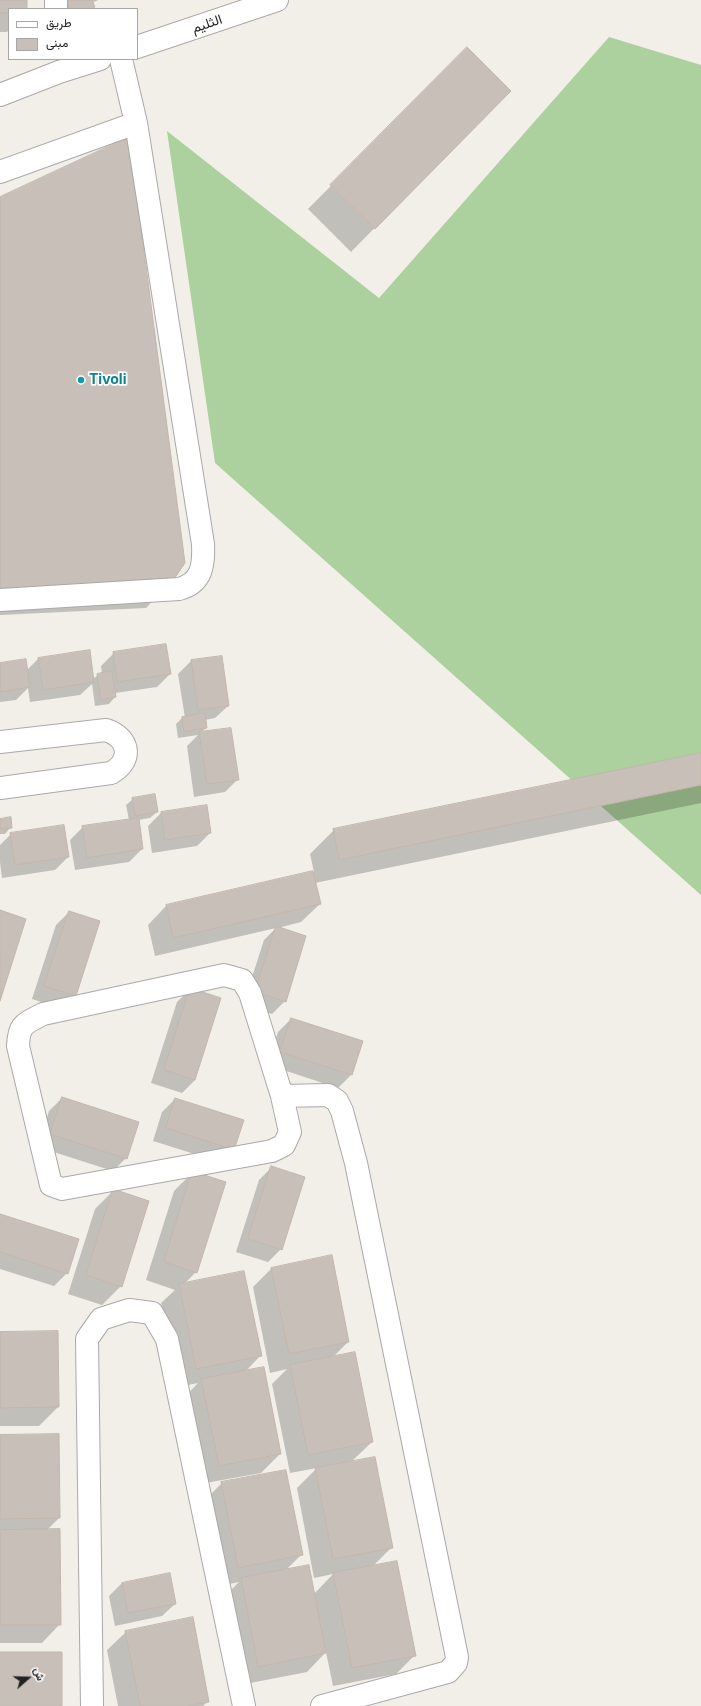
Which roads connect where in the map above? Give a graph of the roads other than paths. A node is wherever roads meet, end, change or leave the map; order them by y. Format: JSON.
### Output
{"nodes":[{"id":1,"x":277,"y":0,"type":"edge"},
{"id":2,"x":138,"y":47,"type":"edge"},
{"id":3,"x":93,"y":60,"type":"edge"},
{"id":4,"x":121,"y":60,"type":"edge"},
{"id":5,"x":59,"y":65,"type":"edge"},
{"id":6,"x":0,"y":95,"type":"edge"},
{"id":7,"x":136,"y":123,"type":"junction"},
{"id":8,"x":0,"y":172,"type":"edge"},
{"id":9,"x":0,"y":600,"type":"edge"},
{"id":10,"x":0,"y":742,"type":"edge"},
{"id":11,"x":0,"y":788,"type":"edge"},
{"id":12,"x":282,"y":1096,"type":"junction"},
{"id":13,"x":335,"y":1704,"type":"edge"},
{"id":14,"x":92,"y":1706,"type":"edge"},
{"id":15,"x":244,"y":1706,"type":"edge"}],
"edges":[{"from":1,"to":2,"type":"street","name":"الثليم"},
{"from":3,"to":5,"type":"street"},
{"from":4,"to":7,"type":"street"},
{"from":5,"to":6,"type":"street"},
{"from":7,"to":8,"type":"street"},
{"from":7,"to":9,"type":"street"},
{"from":10,"to":11,"type":"street"},
{"from":12,"to":12,"type":"street"},
{"from":12,"to":13,"type":"street"},
{"from":14,"to":15,"type":"street"}]}
